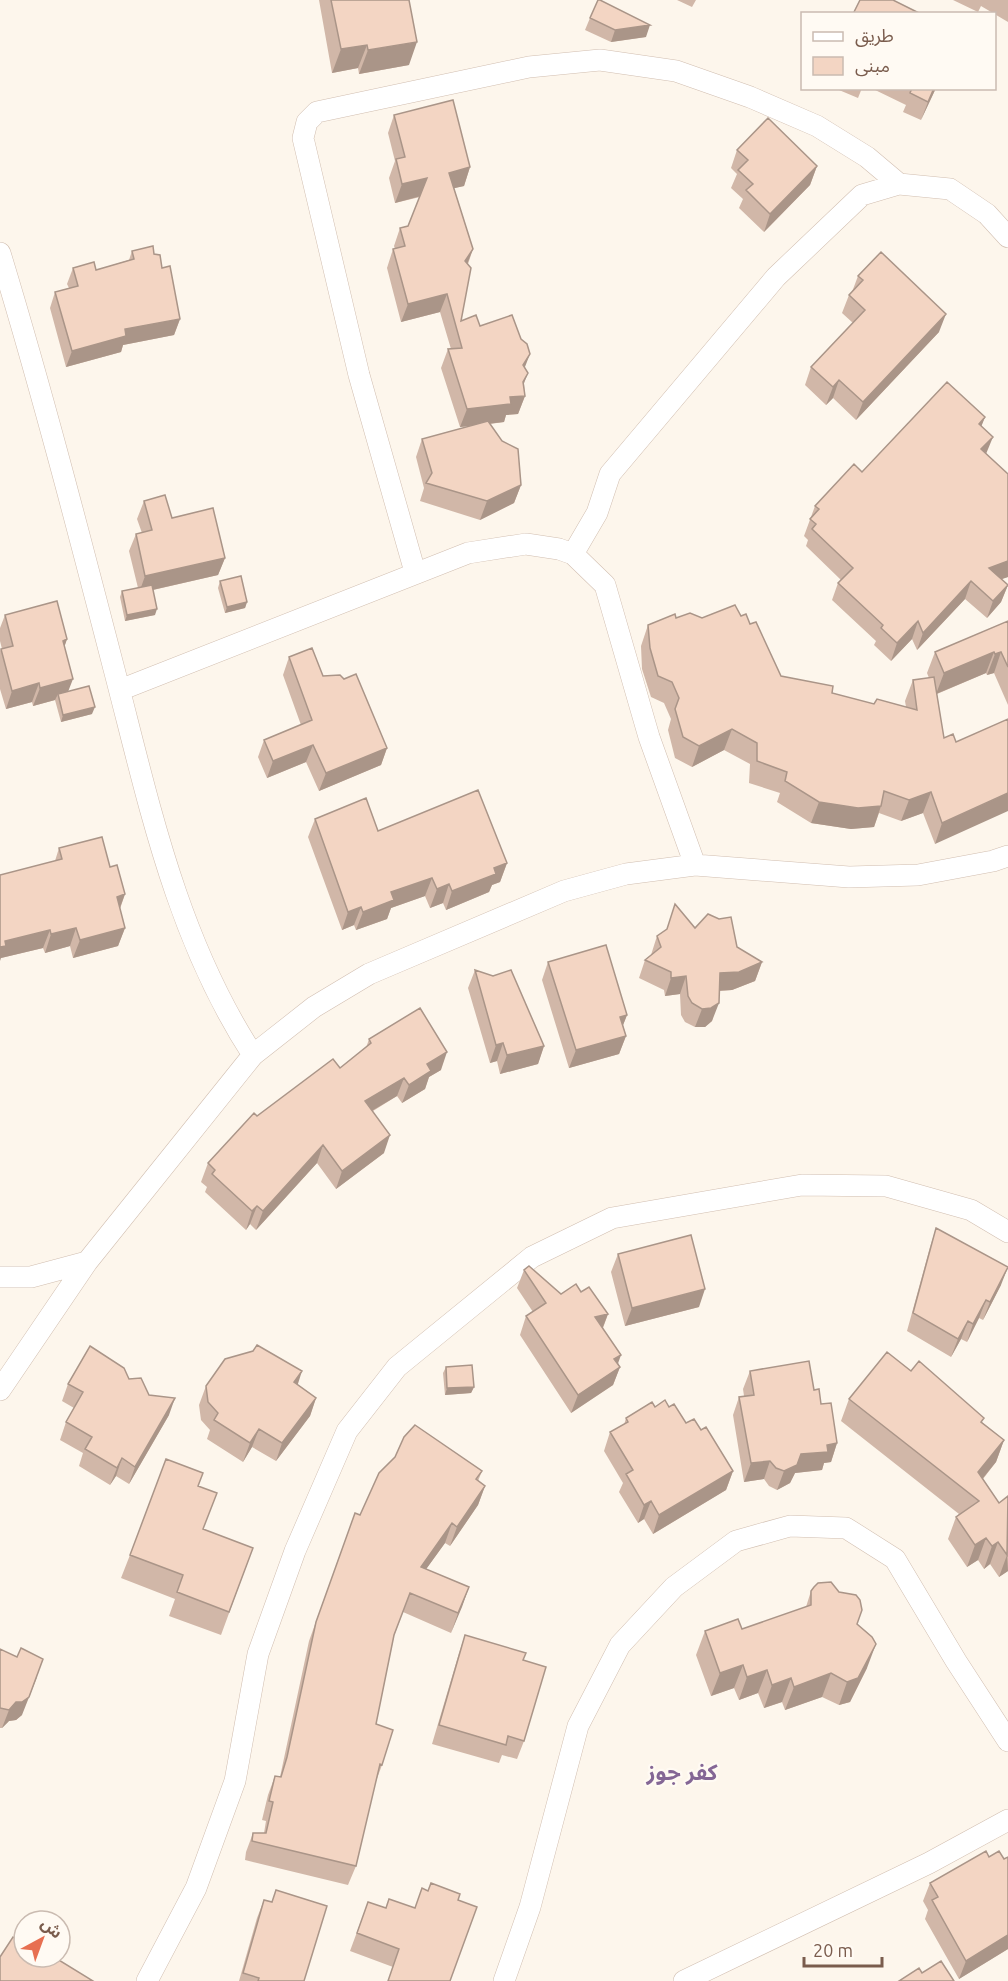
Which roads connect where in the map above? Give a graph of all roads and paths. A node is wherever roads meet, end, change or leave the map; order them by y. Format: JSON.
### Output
{"nodes":[{"id":1,"x":898,"y":184,"type":"junction"},
{"id":2,"x":1008,"y":237,"type":"edge"},
{"id":3,"x":0,"y":254,"type":"edge"},
{"id":4,"x":573,"y":554,"type":"junction"},
{"id":5,"x":415,"y":572,"type":"junction"},
{"id":6,"x":120,"y":690,"type":"junction"},
{"id":7,"x":1008,"y":856,"type":"edge"},
{"id":8,"x":695,"y":865,"type":"junction"},
{"id":9,"x":253,"y":1055,"type":"junction"},
{"id":10,"x":1008,"y":1232,"type":"edge"},
{"id":11,"x":87,"y":1262,"type":"junction"},
{"id":12,"x":0,"y":1277,"type":"edge"},
{"id":13,"x":0,"y":1390,"type":"edge"},
{"id":14,"x":1008,"y":1741,"type":"edge"},
{"id":15,"x":1008,"y":1820,"type":"edge"},
{"id":16,"x":147,"y":1981,"type":"edge"},
{"id":17,"x":504,"y":1981,"type":"edge"},
{"id":18,"x":684,"y":1981,"type":"edge"}],
"edges":[{"from":1,"to":2,"type":"street"},
{"from":1,"to":4,"type":"street"},
{"from":1,"to":5,"type":"street"},
{"from":3,"to":6,"type":"street"},
{"from":4,"to":5,"type":"street"},
{"from":4,"to":8,"type":"street"},
{"from":5,"to":6,"type":"street"},
{"from":6,"to":9,"type":"street"},
{"from":7,"to":8,"type":"street"},
{"from":8,"to":9,"type":"street"},
{"from":9,"to":11,"type":"street"},
{"from":10,"to":16,"type":"street"},
{"from":11,"to":12,"type":"street"},
{"from":11,"to":13,"type":"street"},
{"from":14,"to":17,"type":"street"},
{"from":15,"to":18,"type":"street"}]}
